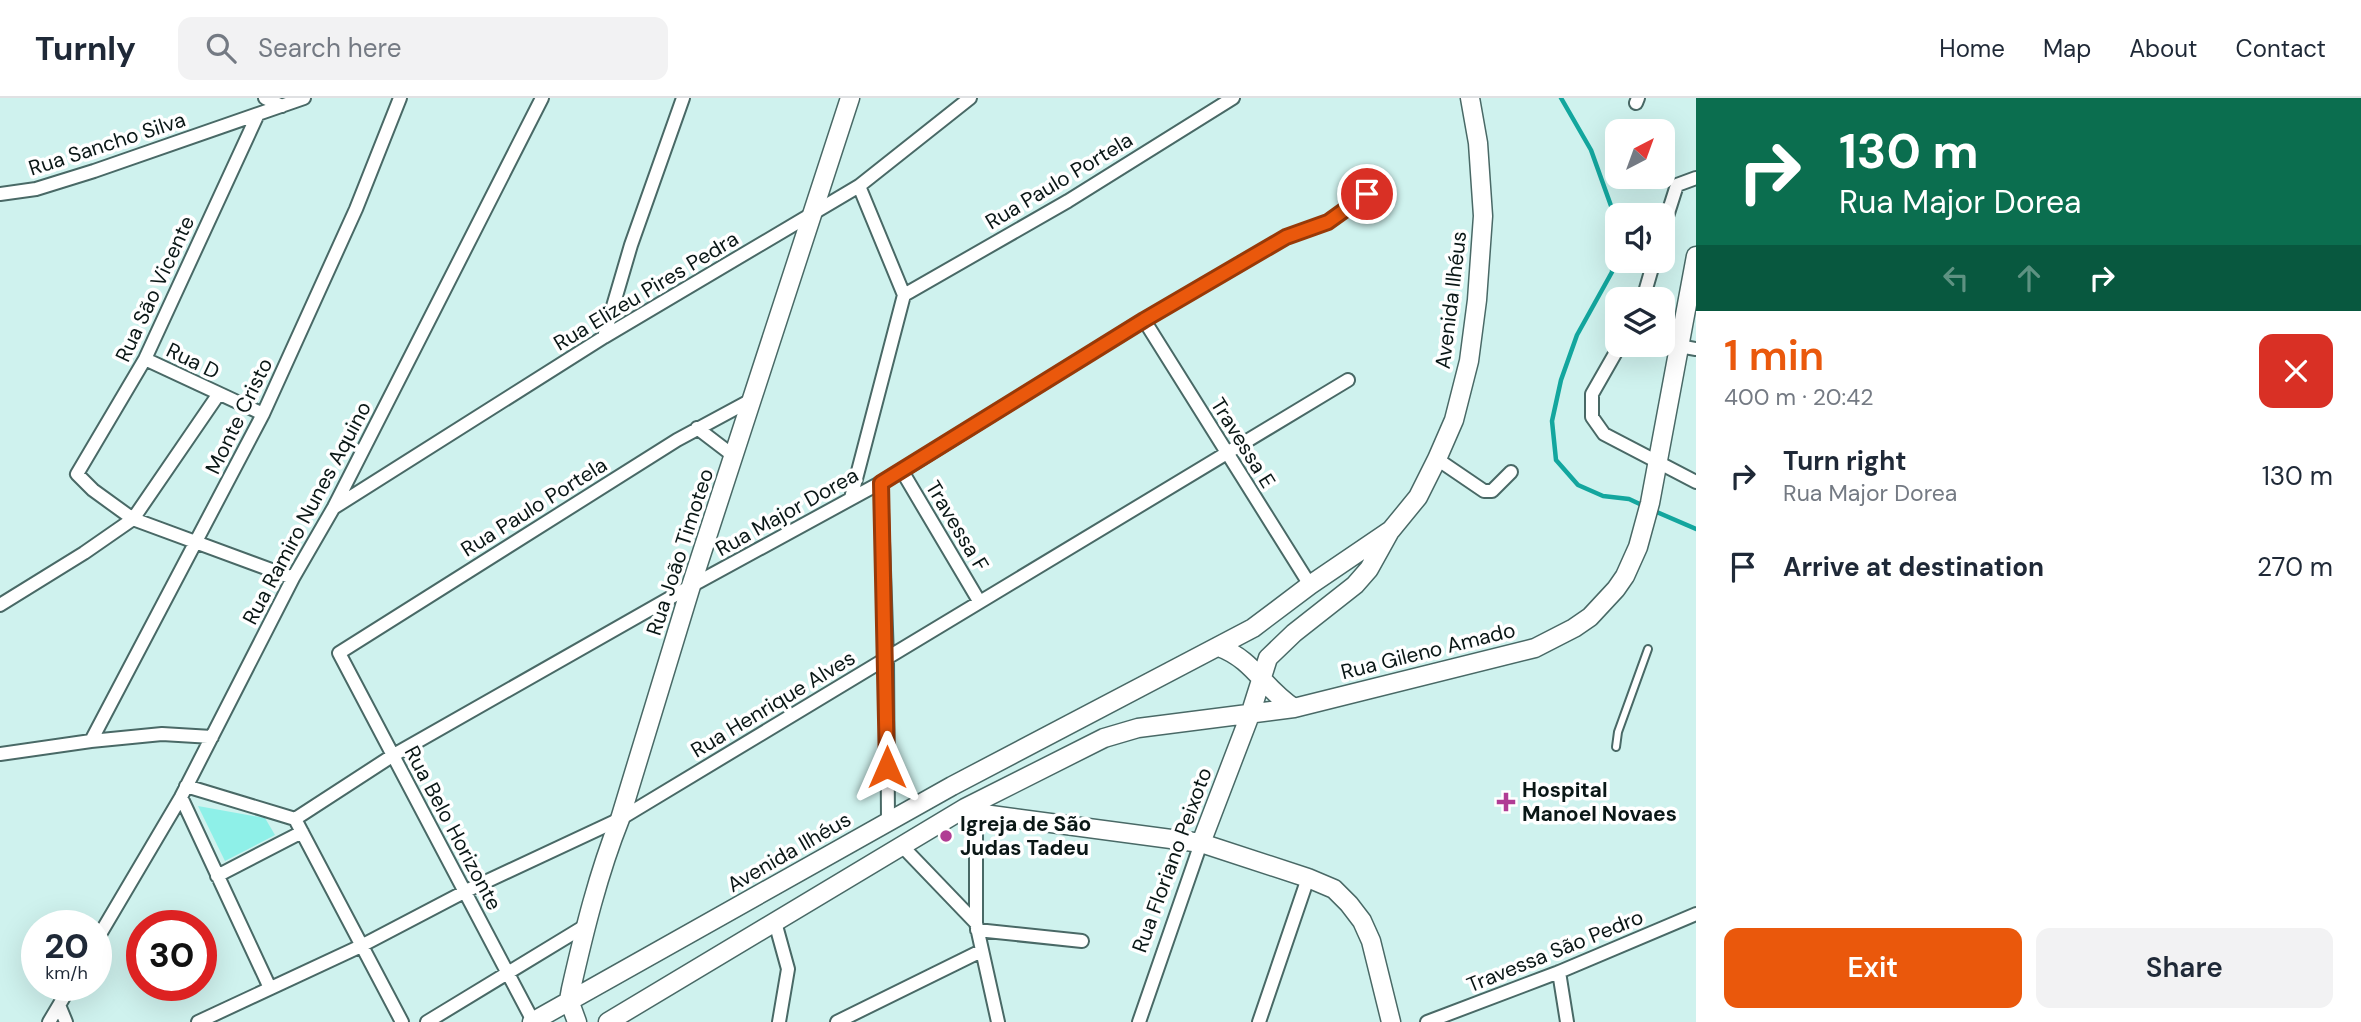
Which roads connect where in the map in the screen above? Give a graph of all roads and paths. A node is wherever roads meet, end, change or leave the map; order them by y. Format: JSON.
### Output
{"nodes":[{"id":1,"x":265,"y":98,"type":"edge"},
{"id":2,"x":304,"y":98,"type":"edge"},
{"id":3,"x":400,"y":98,"type":"edge"},
{"id":4,"x":542,"y":98,"type":"edge"},
{"id":5,"x":683,"y":98,"type":"edge"},
{"id":6,"x":850,"y":98,"type":"edge"},
{"id":7,"x":970,"y":98,"type":"edge"},
{"id":8,"x":1233,"y":98,"type":"edge"},
{"id":9,"x":1470,"y":98,"type":"edge"},
{"id":10,"x":282,"y":106,"type":"junction"},
{"id":11,"x":258,"y":114,"type":"junction"},
{"id":12,"x":1696,"y":177,"type":"edge"},
{"id":13,"x":859,"y":186,"type":"junction"},
{"id":14,"x":0,"y":194,"type":"edge"},
{"id":15,"x":1367,"y":194,"type":"dead end"},
{"id":16,"x":1671,"y":203,"type":"edge"},
{"id":17,"x":814,"y":213,"type":"junction"},
{"id":18,"x":1696,"y":256,"type":"edge"},
{"id":19,"x":904,"y":295,"type":"junction"},
{"id":20,"x":1144,"y":320,"type":"junction"},
{"id":21,"x":604,"y":337,"type":"junction"},
{"id":22,"x":1688,"y":347,"type":"edge"},
{"id":23,"x":1613,"y":357,"type":"edge"},
{"id":24,"x":145,"y":359,"type":"junction"},
{"id":25,"x":1348,"y":380,"type":"dead end"},
{"id":26,"x":218,"y":395,"type":"junction"},
{"id":27,"x":753,"y":398,"type":"junction"},
{"id":28,"x":263,"y":414,"type":"junction"},
{"id":29,"x":697,"y":428,"type":"junction"},
{"id":30,"x":1226,"y":453,"type":"junction"},
{"id":31,"x":735,"y":457,"type":"junction"},
{"id":32,"x":1437,"y":458,"type":"junction"},
{"id":33,"x":1658,"y":461,"type":"junction"},
{"id":34,"x":902,"y":471,"type":"junction"},
{"id":35,"x":1511,"y":472,"type":"dead end"},
{"id":36,"x":1696,"y":482,"type":"edge"},
{"id":37,"x":881,"y":483,"type":"junction"},
{"id":38,"x":851,"y":498,"type":"junction"},
{"id":39,"x":334,"y":507,"type":"junction"},
{"id":40,"x":133,"y":519,"type":"junction"},
{"id":41,"x":1391,"y":530,"type":"junction"},
{"id":42,"x":196,"y":542,"type":"junction"},
{"id":43,"x":293,"y":578,"type":"junction"},
{"id":44,"x":1310,"y":585,"type":"junction"},
{"id":45,"x":691,"y":586,"type":"junction"},
{"id":46,"x":979,"y":601,"type":"junction"},
{"id":47,"x":0,"y":605,"type":"edge"},
{"id":48,"x":1219,"y":647,"type":"junction"},
{"id":49,"x":1648,"y":649,"type":"dead end"},
{"id":50,"x":339,"y":653,"type":"joint"},
{"id":51,"x":887,"y":658,"type":"junction"},
{"id":52,"x":1262,"y":679,"type":"junction"},
{"id":53,"x":1294,"y":708,"type":"junction"},
{"id":54,"x":1250,"y":715,"type":"junction"},
{"id":55,"x":212,"y":737,"type":"junction"},
{"id":56,"x":91,"y":741,"type":"junction"},
{"id":57,"x":1616,"y":747,"type":"dead end"},
{"id":58,"x":0,"y":754,"type":"edge"},
{"id":59,"x":392,"y":756,"type":"junction"},
{"id":60,"x":183,"y":791,"type":"junction"},
{"id":61,"x":971,"y":811,"type":"junction"},
{"id":62,"x":295,"y":819,"type":"junction"},
{"id":63,"x":620,"y":819,"type":"junction"},
{"id":64,"x":888,"y":822,"type":"junction"},
{"id":65,"x":302,"y":832,"type":"junction"},
{"id":66,"x":1201,"y":843,"type":"junction"},
{"id":67,"x":902,"y":846,"type":"junction"},
{"id":68,"x":217,"y":876,"type":"junction"},
{"id":69,"x":1308,"y":878,"type":"junction"},
{"id":70,"x":466,"y":891,"type":"junction"},
{"id":71,"x":112,"y":913,"type":"edge"},
{"id":72,"x":1696,"y":914,"type":"edge"},
{"id":73,"x":775,"y":922,"type":"junction"},
{"id":74,"x":585,"y":926,"type":"junction"},
{"id":75,"x":976,"y":926,"type":"junction"},
{"id":76,"x":1082,"y":941,"type":"dead end"},
{"id":77,"x":361,"y":946,"type":"junction"},
{"id":78,"x":981,"y":951,"type":"junction"},
{"id":79,"x":1559,"y":972,"type":"junction"},
{"id":80,"x":508,"y":973,"type":"junction"},
{"id":81,"x":270,"y":988,"type":"junction"},
{"id":82,"x":569,"y":1000,"type":"junction"},
{"id":83,"x":61,"y":1001,"type":"edge"},
{"id":84,"x":59,"y":1005,"type":"junction"},
{"id":85,"x":532,"y":1021,"type":"edge"},
{"id":86,"x":49,"y":1022,"type":"edge"},
{"id":87,"x":66,"y":1022,"type":"edge"},
{"id":88,"x":198,"y":1022,"type":"edge"},
{"id":89,"x":402,"y":1022,"type":"edge"},
{"id":90,"x":427,"y":1022,"type":"edge"},
{"id":91,"x":577,"y":1022,"type":"edge"},
{"id":92,"x":608,"y":1022,"type":"edge"},
{"id":93,"x":779,"y":1022,"type":"edge"},
{"id":94,"x":837,"y":1022,"type":"edge"},
{"id":95,"x":998,"y":1022,"type":"edge"},
{"id":96,"x":1139,"y":1022,"type":"edge"},
{"id":97,"x":1259,"y":1022,"type":"edge"},
{"id":98,"x":1391,"y":1022,"type":"edge"},
{"id":99,"x":1427,"y":1022,"type":"edge"},
{"id":100,"x":1567,"y":1022,"type":"edge"}],
"edges":[{"from":1,"to":10,"type":"street"},
{"from":2,"to":10,"type":"street","name":"Rua Sancho Silva"},
{"from":3,"to":28,"type":"street","name":"Monte Cristo"},
{"from":4,"to":39,"type":"street","name":"Rua Ramiro Nunes Aquino"},
{"from":5,"to":21,"type":"street"},
{"from":6,"to":17,"type":"main road","name":"Rua João Timoteo"},
{"from":7,"to":13,"type":"street","name":"Rua Elizeu Pires Pedra"},
{"from":8,"to":19,"type":"street","name":"Rua Paulo Portela"},
{"from":9,"to":32,"type":"main road","name":"Avenida Ilhéus"},
{"from":10,"to":11,"type":"street","name":"Rua Sancho Silva"},
{"from":11,"to":14,"type":"street","name":"Rua Sancho Silva"},
{"from":11,"to":24,"type":"street","name":"Rua São Vicente"},
{"from":12,"to":16,"type":"street"},
{"from":13,"to":17,"type":"street","name":"Rua Elizeu Pires Pedra"},
{"from":13,"to":19,"type":"street"},
{"from":15,"to":20,"type":"street","name":"Rua Major Dorea"},
{"from":17,"to":21,"type":"street","name":"Rua Elizeu Pires Pedra"},
{"from":17,"to":27,"type":"main road","name":"Rua João Timoteo"},
{"from":18,"to":22,"type":"main road","name":"Rua Gileno Amado"},
{"from":19,"to":38,"type":"street"},
{"from":20,"to":30,"type":"street","name":"Travessa E"},
{"from":20,"to":34,"type":"street","name":"Rua Major Dorea"},
{"from":21,"to":39,"type":"street","name":"Rua Elizeu Pires Pedra"},
{"from":22,"to":33,"type":"main road","name":"Rua Gileno Amado"},
{"from":23,"to":33,"type":"street"},
{"from":24,"to":26,"type":"street","name":"Rua D"},
{"from":24,"to":40,"type":"street","name":"Rua São Vicente"},
{"from":25,"to":30,"type":"street","name":"Rua Henrique Alves"},
{"from":26,"to":28,"type":"street","name":"Rua D"},
{"from":26,"to":40,"type":"street"},
{"from":27,"to":29,"type":"street","name":"Rua Paulo Portela"},
{"from":27,"to":31,"type":"main road","name":"Rua João Timoteo"},
{"from":28,"to":42,"type":"street","name":"Monte Cristo"},
{"from":29,"to":31,"type":"street"},
{"from":29,"to":50,"type":"street","name":"Rua Paulo Portela"},
{"from":30,"to":44,"type":"street","name":"Travessa E"},
{"from":30,"to":46,"type":"street","name":"Rua Henrique Alves"},
{"from":31,"to":45,"type":"main road","name":"Rua João Timoteo"},
{"from":32,"to":35,"type":"street"},
{"from":32,"to":41,"type":"main road","name":"Avenida Ilhéus"},
{"from":33,"to":36,"type":"street"},
{"from":33,"to":53,"type":"main road","name":"Rua Gileno Amado"},
{"from":34,"to":37,"type":"street","name":"Rua Major Dorea"},
{"from":34,"to":46,"type":"street","name":"Travessa F"},
{"from":37,"to":38,"type":"street","name":"Rua Major Dorea"},
{"from":37,"to":51,"type":"street"},
{"from":38,"to":45,"type":"street","name":"Rua Major Dorea"},
{"from":39,"to":43,"type":"street","name":"Rua Ramiro Nunes Aquino"},
{"from":40,"to":42,"type":"street"},
{"from":40,"to":47,"type":"street"},
{"from":41,"to":44,"type":"main road","name":"Avenida Ilhéus"},
{"from":41,"to":52,"type":"main road","name":"Avenida Ilhéus"},
{"from":42,"to":43,"type":"street"},
{"from":42,"to":56,"type":"street","name":"Monte Cristo"},
{"from":43,"to":55,"type":"street","name":"Rua Ramiro Nunes Aquino"},
{"from":44,"to":48,"type":"main road","name":"Avenida Ilhéus"},
{"from":45,"to":59,"type":"street","name":"Rua Major Dorea"},
{"from":45,"to":63,"type":"main road","name":"Rua João Timoteo"},
{"from":46,"to":51,"type":"street","name":"Rua Henrique Alves"},
{"from":48,"to":52,"type":"main road"},
{"from":48,"to":64,"type":"main road","name":"Avenida Ilhéus"},
{"from":49,"to":57,"type":"lane"},
{"from":50,"to":59,"type":"street","name":"Rua Belo Horizonte"},
{"from":51,"to":63,"type":"street","name":"Rua Henrique Alves"},
{"from":51,"to":64,"type":"street"},
{"from":52,"to":53,"type":"main road"},
{"from":52,"to":54,"type":"main road","name":"Avenida Ilhéus"},
{"from":53,"to":54,"type":"main road","name":"Rua Gileno Amado"},
{"from":54,"to":61,"type":"main road"},
{"from":54,"to":66,"type":"main road","name":"Rua Floriano Peixoto"},
{"from":55,"to":56,"type":"street"},
{"from":55,"to":60,"type":"street","name":"Rua Ramiro Nunes Aquino"},
{"from":56,"to":58,"type":"street"},
{"from":59,"to":62,"type":"street","name":"Rua Major Dorea"},
{"from":59,"to":70,"type":"street","name":"Rua Belo Horizonte"},
{"from":60,"to":62,"type":"street"},
{"from":60,"to":68,"type":"street"},
{"from":60,"to":71,"type":"street","name":"Rua Ramiro Nunes Aquino"},
{"from":61,"to":66,"type":"main road"},
{"from":61,"to":67,"type":"main road"},
{"from":61,"to":75,"type":"street"},
{"from":62,"to":65,"type":"street"},
{"from":63,"to":70,"type":"street","name":"Rua Henrique Alves"},
{"from":63,"to":74,"type":"main road","name":"Rua João Timoteo"},
{"from":64,"to":82,"type":"main road","name":"Avenida Ilhéus"},
{"from":65,"to":68,"type":"street"},
{"from":65,"to":77,"type":"street"},
{"from":66,"to":69,"type":"main road"},
{"from":66,"to":96,"type":"street","name":"Rua Floriano Peixoto"},
{"from":67,"to":73,"type":"main road"},
{"from":67,"to":75,"type":"street"},
{"from":68,"to":81,"type":"street"},
{"from":69,"to":97,"type":"street"},
{"from":69,"to":98,"type":"main road"},
{"from":70,"to":77,"type":"street","name":"Rua Henrique Alves"},
{"from":70,"to":80,"type":"street","name":"Rua Belo Horizonte"},
{"from":72,"to":79,"type":"street","name":"Travessa São Pedro"},
{"from":73,"to":92,"type":"main road"},
{"from":73,"to":93,"type":"street"},
{"from":74,"to":80,"type":"street"},
{"from":74,"to":82,"type":"main road","name":"Rua João Timoteo"},
{"from":75,"to":76,"type":"street"},
{"from":75,"to":78,"type":"street"},
{"from":77,"to":81,"type":"street","name":"Rua Henrique Alves"},
{"from":77,"to":89,"type":"street"},
{"from":78,"to":94,"type":"street"},
{"from":78,"to":95,"type":"street"},
{"from":79,"to":99,"type":"street","name":"Travessa São Pedro"},
{"from":79,"to":100,"type":"street"},
{"from":80,"to":85,"type":"street","name":"Rua Belo Horizonte"},
{"from":80,"to":90,"type":"street"},
{"from":81,"to":88,"type":"street","name":"Rua Henrique Alves"},
{"from":82,"to":85,"type":"main road","name":"Avenida Ilhéus"},
{"from":82,"to":91,"type":"main road"},
{"from":83,"to":84,"type":"street"},
{"from":84,"to":86,"type":"street"},
{"from":84,"to":87,"type":"street"}]}
